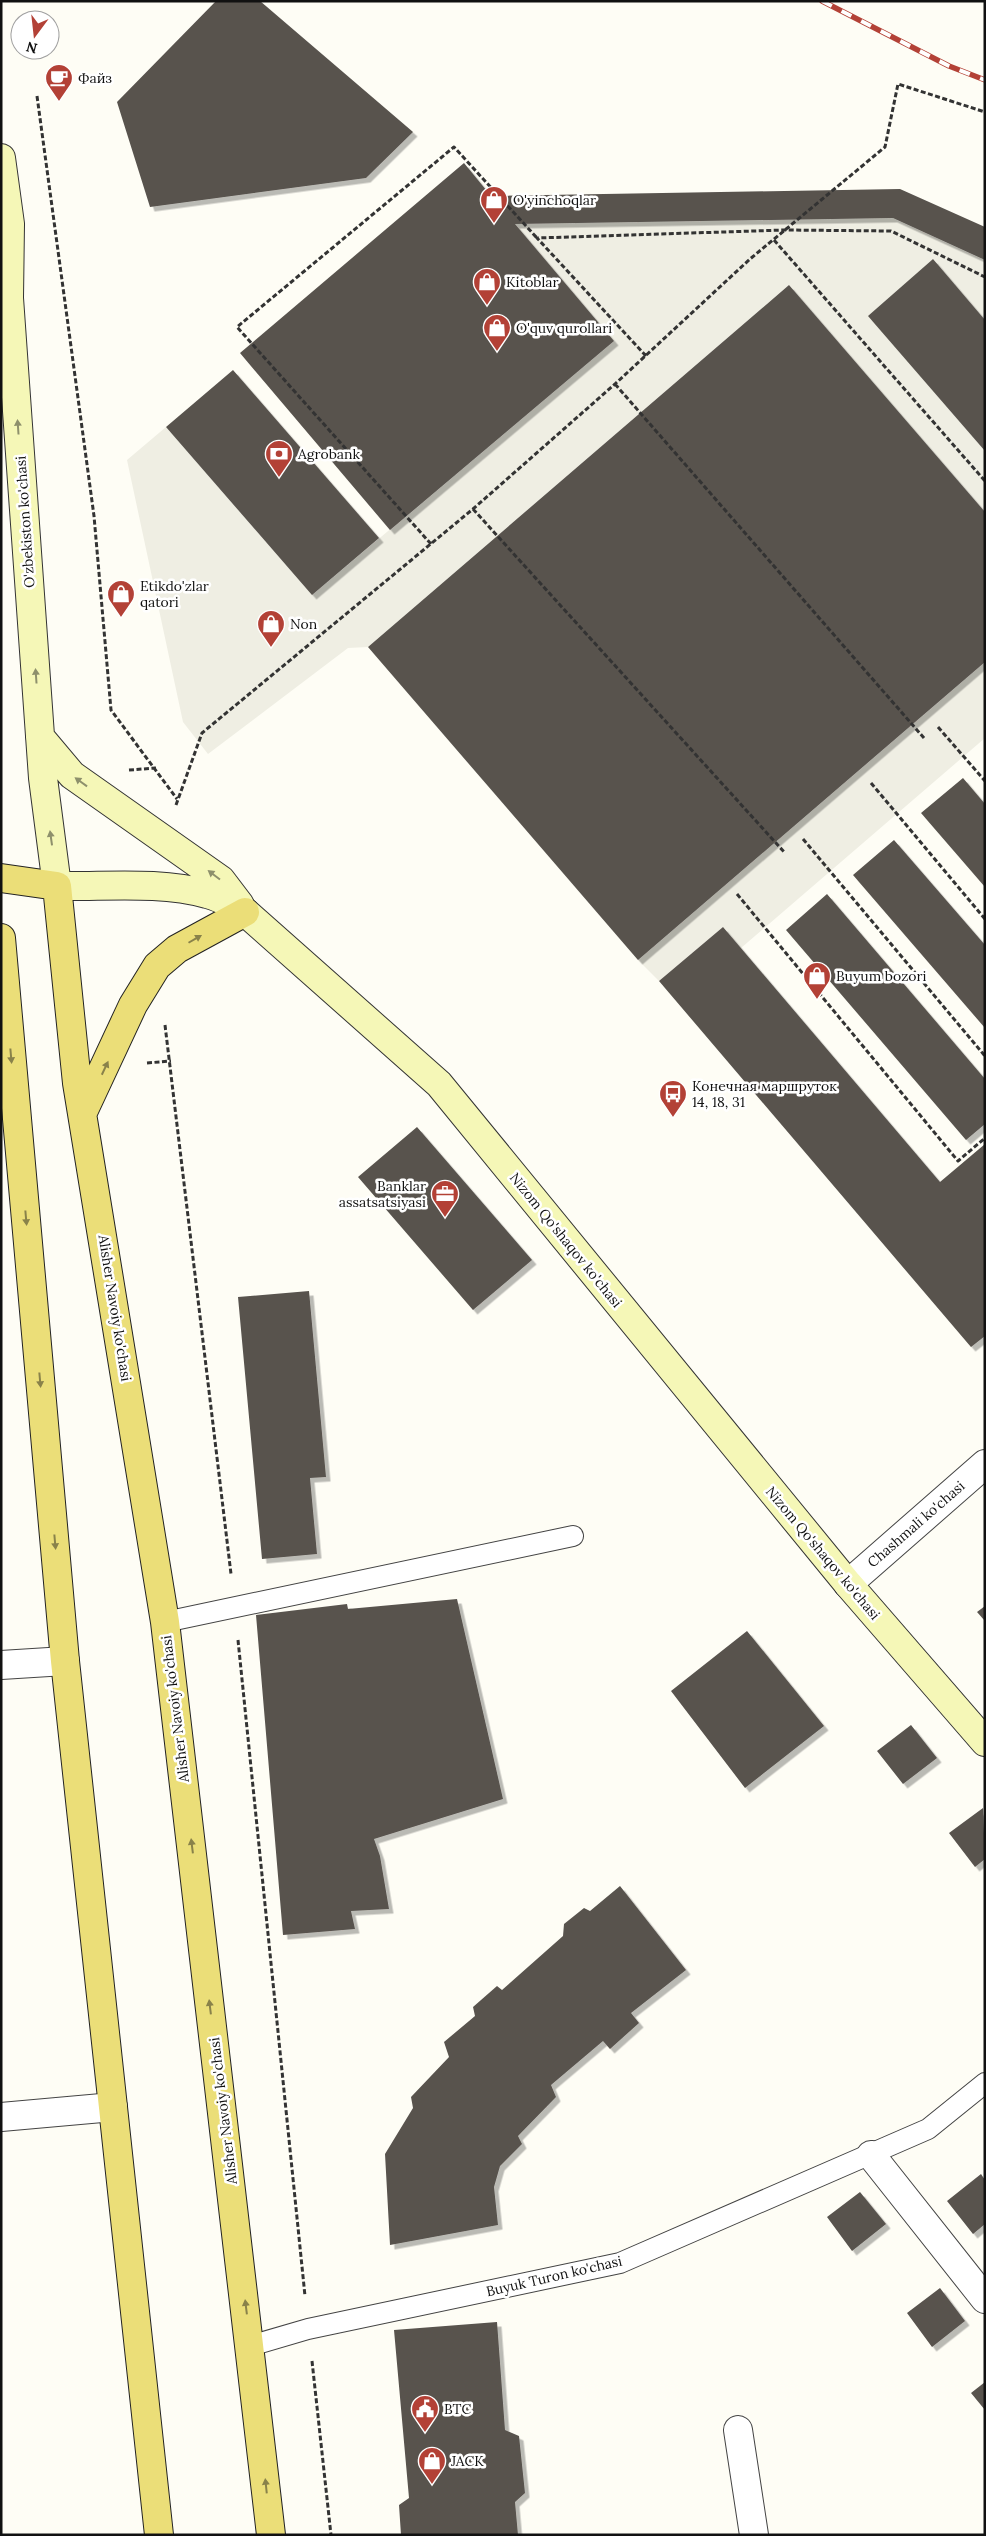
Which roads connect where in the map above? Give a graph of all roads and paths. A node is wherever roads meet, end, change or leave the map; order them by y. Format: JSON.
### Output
{"nodes":[{"id":1,"x":38,"y":96,"type":"dead end"},
{"id":2,"x":985,"y":112,"type":"edge"},
{"id":3,"x":1,"y":158,"type":"edge"},
{"id":4,"x":785,"y":230,"type":"junction"},
{"id":5,"x":538,"y":238,"type":"junction"},
{"id":6,"x":774,"y":240,"type":"junction"},
{"id":7,"x":985,"y":277,"type":"edge"},
{"id":8,"x":646,"y":356,"type":"junction"},
{"id":9,"x":615,"y":384,"type":"junction"},
{"id":10,"x":985,"y":482,"type":"edge"},
{"id":11,"x":473,"y":509,"type":"junction"},
{"id":12,"x":431,"y":544,"type":"junction"},
{"id":13,"x":938,"y":727,"type":"dead end"},
{"id":14,"x":40,"y":737,"type":"junction"},
{"id":15,"x":924,"y":738,"type":"dead end"},
{"id":16,"x":985,"y":781,"type":"edge"},
{"id":17,"x":871,"y":782,"type":"dead end"},
{"id":18,"x":178,"y":799,"type":"junction"},
{"id":19,"x":803,"y":839,"type":"dead end"},
{"id":20,"x":166,"y":841,"type":"junction"},
{"id":21,"x":785,"y":853,"type":"dead end"},
{"id":22,"x":1,"y":878,"type":"edge"},
{"id":23,"x":57,"y":886,"type":"junction"},
{"id":24,"x":737,"y":894,"type":"dead end"},
{"id":25,"x":245,"y":912,"type":"junction"},
{"id":26,"x":985,"y":919,"type":"edge"},
{"id":27,"x":1,"y":938,"type":"edge"},
{"id":28,"x":165,"y":1023,"type":"dead end"},
{"id":29,"x":985,"y":1056,"type":"edge"},
{"id":30,"x":83,"y":1112,"type":"junction"},
{"id":31,"x":985,"y":1138,"type":"edge"},
{"id":32,"x":985,"y":1464,"type":"edge"},
{"id":33,"x":573,"y":1536,"type":"dead end"},
{"id":34,"x":848,"y":1584,"type":"junction"},
{"id":35,"x":235,"y":1608,"type":"junction"},
{"id":36,"x":165,"y":1622,"type":"junction"},
{"id":37,"x":65,"y":1661,"type":"junction"},
{"id":38,"x":1,"y":1665,"type":"edge"},
{"id":39,"x":985,"y":1742,"type":"edge"},
{"id":40,"x":985,"y":2083,"type":"edge"},
{"id":41,"x":113,"y":2107,"type":"junction"},
{"id":42,"x":1,"y":2117,"type":"edge"},
{"id":43,"x":871,"y":2155,"type":"junction"},
{"id":44,"x":985,"y":2299,"type":"edge"},
{"id":45,"x":308,"y":2329,"type":"junction"},
{"id":46,"x":250,"y":2346,"type":"junction"},
{"id":47,"x":738,"y":2430,"type":"dead end"},
{"id":48,"x":159,"y":2535,"type":"edge"},
{"id":49,"x":271,"y":2535,"type":"edge"},
{"id":50,"x":332,"y":2535,"type":"edge"},
{"id":51,"x":754,"y":2535,"type":"edge"}],
"edges":[{"from":1,"to":18,"type":"path"},
{"from":2,"to":4,"type":"path"},
{"from":14,"to":3,"type":"main road","name":"O'zbekiston ko'chasi","one_way":true},
{"from":4,"to":5,"type":"path"},
{"from":4,"to":6,"type":"path"},
{"from":4,"to":7,"type":"path"},
{"from":5,"to":8,"type":"path"},
{"from":5,"to":12,"type":"path"},
{"from":6,"to":8,"type":"path"},
{"from":6,"to":10,"type":"path"},
{"from":8,"to":9,"type":"path"},
{"from":9,"to":11,"type":"path"},
{"from":9,"to":15,"type":"path"},
{"from":11,"to":12,"type":"path"},
{"from":11,"to":21,"type":"path"},
{"from":12,"to":18,"type":"path"},
{"from":13,"to":16,"type":"path"},
{"from":20,"to":14,"type":"main road","one_way":true},
{"from":23,"to":14,"type":"main road","name":"O'zbekiston ko'chasi","one_way":true},
{"from":17,"to":26,"type":"path"},
{"from":18,"to":20,"type":"path"},
{"from":19,"to":29,"type":"path"},
{"from":25,"to":20,"type":"main road","one_way":true},
{"from":22,"to":23,"type":"main road"},
{"from":23,"to":25,"type":"main road","name":"Nizom Qo'shaqov ko'chasi"},
{"from":23,"to":30,"type":"main road","name":"Alisher Navoiy ko'chasi"},
{"from":24,"to":31,"type":"path"},
{"from":30,"to":25,"type":"main road","one_way":true},
{"from":25,"to":34,"type":"main road","name":"Nizom Qo'shaqov ko'chasi"},
{"from":27,"to":37,"type":"main road","one_way":true},
{"from":28,"to":35,"type":"path"},
{"from":30,"to":36,"type":"main road","name":"Alisher Navoiy ko'chasi"},
{"from":32,"to":34,"type":"street","name":"Chashmali ko'chasi"},
{"from":33,"to":35,"type":"lane"},
{"from":34,"to":39,"type":"main road","name":"Nizom Qo'shaqov ko'chasi"},
{"from":35,"to":36,"type":"lane"},
{"from":35,"to":45,"type":"path"},
{"from":46,"to":36,"type":"main road","name":"Alisher Navoiy ko'chasi","one_way":true},
{"from":37,"to":38,"type":"street"},
{"from":37,"to":41,"type":"main road"},
{"from":40,"to":43,"type":"lane","name":"Buyuk Turon ko'chasi"},
{"from":41,"to":42,"type":"street"},
{"from":41,"to":48,"type":"main road"},
{"from":43,"to":44,"type":"street"},
{"from":43,"to":45,"type":"lane","name":"Buyuk Turon ko'chasi"},
{"from":45,"to":46,"type":"lane","name":"Buyuk Turon ko'chasi"},
{"from":45,"to":50,"type":"path"},
{"from":49,"to":46,"type":"main road","name":"Alisher Navoiy ko'chasi","one_way":true},
{"from":47,"to":51,"type":"street"}]}
